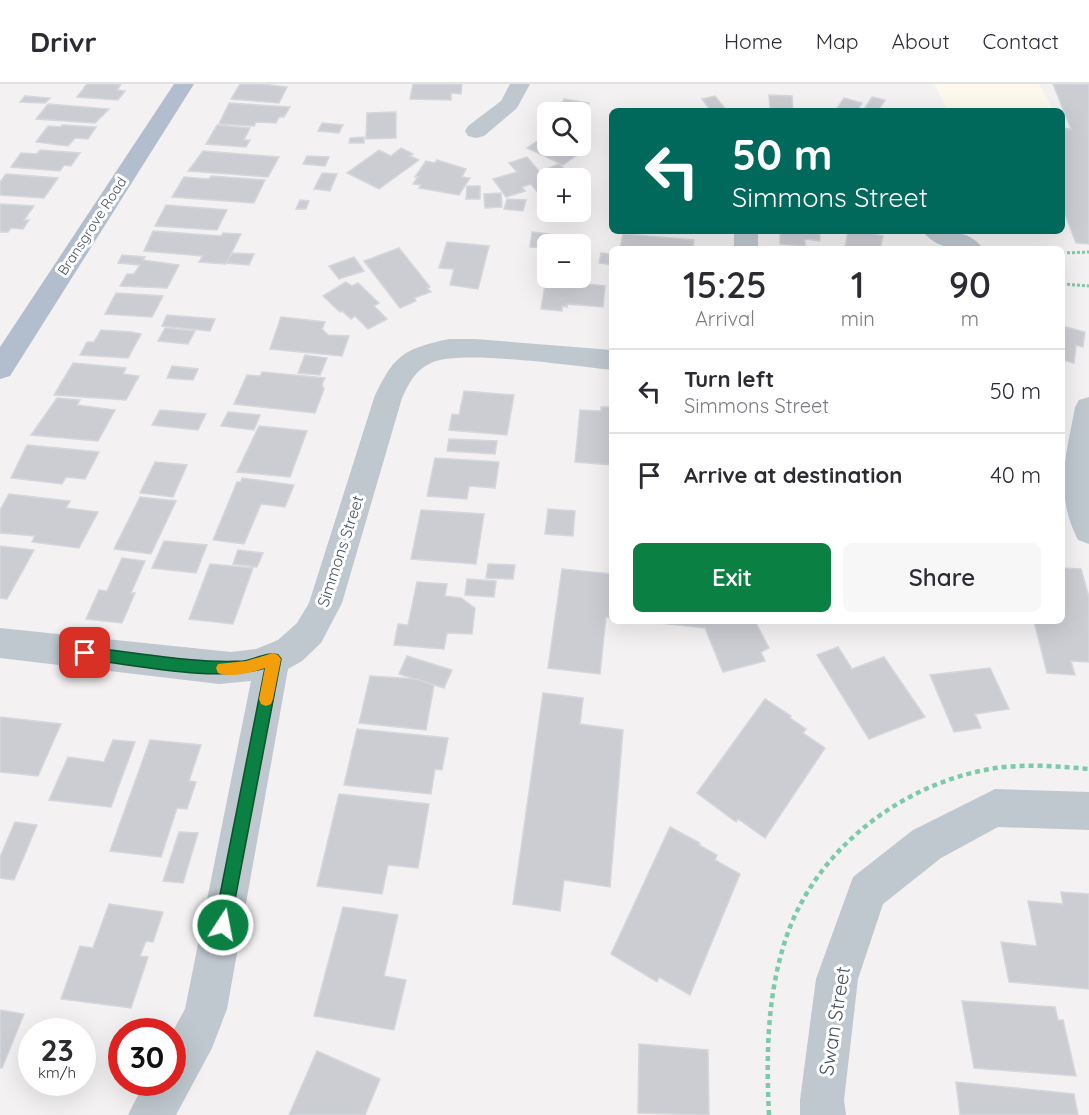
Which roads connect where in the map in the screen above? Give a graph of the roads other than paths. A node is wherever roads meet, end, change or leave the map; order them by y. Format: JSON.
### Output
{"nodes":[{"id":1,"x":184,"y":84,"type":"edge"},
{"id":2,"x":520,"y":84,"type":"edge"},
{"id":3,"x":476,"y":131,"type":"dead end"},
{"id":4,"x":941,"y":234,"type":"edge"},
{"id":5,"x":965,"y":246,"type":"edge"},
{"id":6,"x":609,"y":360,"type":"edge"},
{"id":7,"x":0,"y":369,"type":"edge"},
{"id":8,"x":1089,"y":407,"type":"edge"},
{"id":9,"x":1089,"y":531,"type":"edge"},
{"id":10,"x":0,"y":643,"type":"edge"},
{"id":11,"x":273,"y":659,"type":"junction"},
{"id":12,"x":1089,"y":811,"type":"edge"},
{"id":13,"x":186,"y":1052,"type":"edge"},
{"id":14,"x":162,"y":1096,"type":"edge"},
{"id":15,"x":151,"y":1115,"type":"edge"},
{"id":16,"x":823,"y":1115,"type":"edge"}],
"edges":[{"from":1,"to":7,"type":"main road","name":"Bransgrove Road"},
{"from":2,"to":3,"type":"street"},
{"from":4,"to":5,"type":"street"},
{"from":6,"to":11,"type":"street","name":"Simmons Street"},
{"from":8,"to":9,"type":"street"},
{"from":10,"to":11,"type":"street","name":"Simmons Street"},
{"from":11,"to":13,"type":"street"},
{"from":12,"to":16,"type":"street","name":"Swan Street"},
{"from":14,"to":15,"type":"street"}]}
